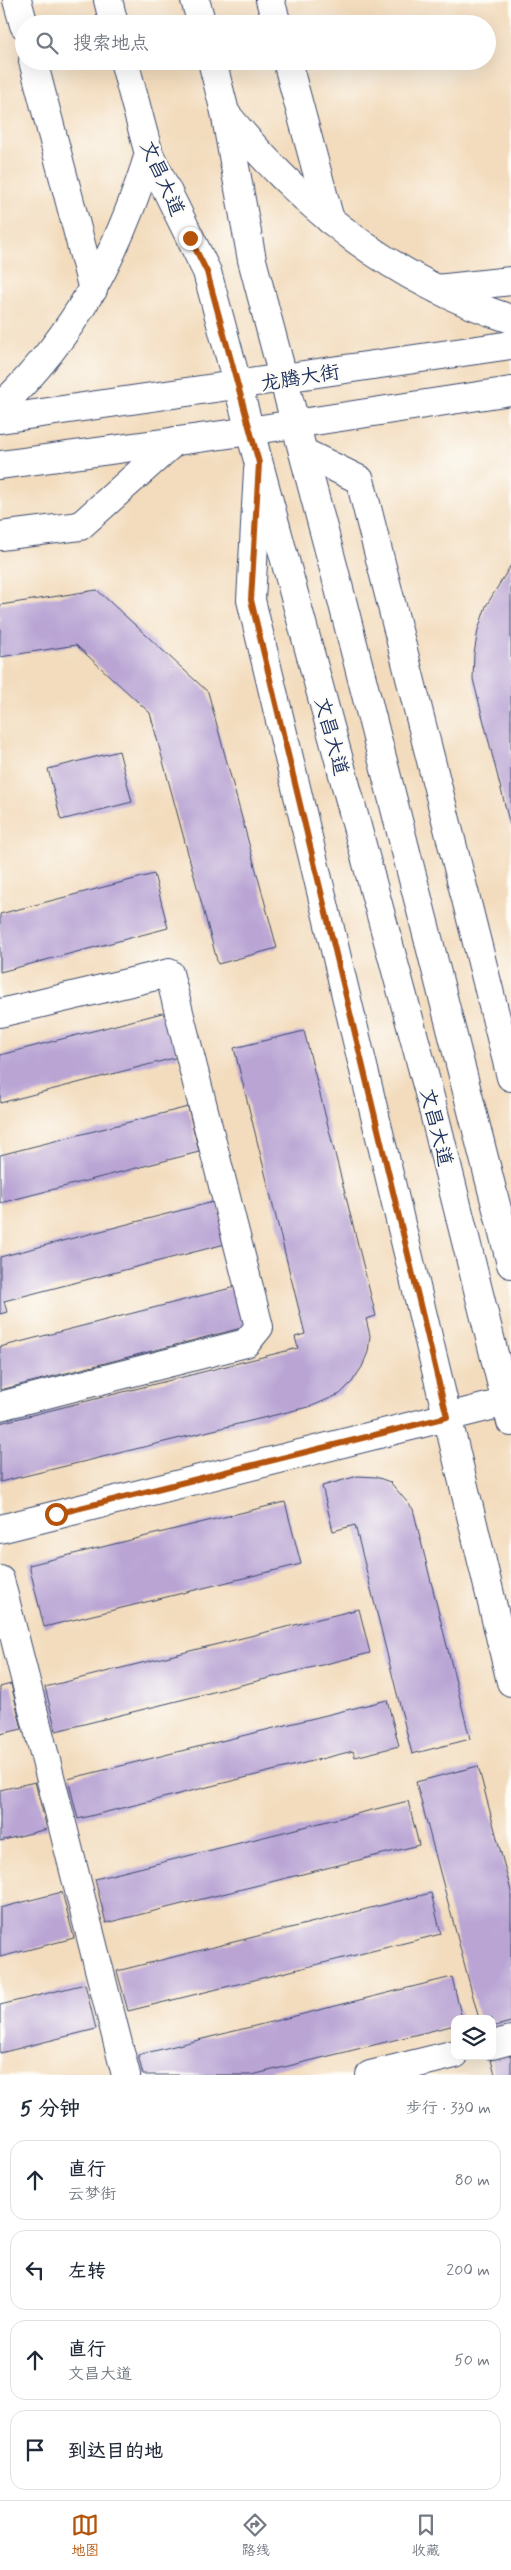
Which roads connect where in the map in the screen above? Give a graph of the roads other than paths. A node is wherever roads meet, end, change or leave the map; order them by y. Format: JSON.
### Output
{"nodes":[{"id":1,"x":17,"y":0,"type":"edge"},
{"id":2,"x":108,"y":0,"type":"edge"},
{"id":3,"x":195,"y":0,"type":"edge"},
{"id":4,"x":270,"y":0,"type":"edge"},
{"id":5,"x":21,"y":15,"type":"edge"},
{"id":6,"x":112,"y":15,"type":"edge"},
{"id":7,"x":199,"y":15,"type":"edge"},
{"id":8,"x":274,"y":15,"type":"edge"},
{"id":9,"x":35,"y":70,"type":"edge"},
{"id":10,"x":126,"y":70,"type":"edge"},
{"id":11,"x":214,"y":70,"type":"edge"},
{"id":12,"x":289,"y":70,"type":"edge"},
{"id":13,"x":225,"y":112,"type":"junction"},
{"id":14,"x":149,"y":154,"type":"junction"},
{"id":15,"x":330,"y":220,"type":"junction"},
{"id":16,"x":511,"y":281,"type":"edge"},
{"id":17,"x":437,"y":288,"type":"junction"},
{"id":18,"x":93,"y":290,"type":"junction"},
{"id":19,"x":511,"y":318,"type":"edge"},
{"id":20,"x":511,"y":345,"type":"edge"},
{"id":21,"x":283,"y":379,"type":"junction"},
{"id":22,"x":238,"y":386,"type":"junction"},
{"id":23,"x":511,"y":391,"type":"edge"},
{"id":24,"x":0,"y":407,"type":"edge"},
{"id":25,"x":0,"y":419,"type":"edge"},
{"id":26,"x":295,"y":423,"type":"junction"},
{"id":27,"x":250,"y":430,"type":"junction"},
{"id":28,"x":176,"y":440,"type":"junction"},
{"id":29,"x":303,"y":452,"type":"junction"},
{"id":30,"x":259,"y":463,"type":"junction"},
{"id":31,"x":0,"y":464,"type":"edge"},
{"id":32,"x":0,"y":536,"type":"edge"},
{"id":33,"x":0,"y":1014,"type":"edge"},
{"id":34,"x":511,"y":1078,"type":"edge"},
{"id":35,"x":511,"y":1264,"type":"edge"},
{"id":36,"x":0,"y":1406,"type":"edge"},
{"id":37,"x":509,"y":1408,"type":"edge"},
{"id":38,"x":447,"y":1417,"type":"junction"},
{"id":39,"x":0,"y":1528,"type":"edge"},
{"id":40,"x":0,"y":1580,"type":"edge"},
{"id":41,"x":511,"y":1682,"type":"edge"},
{"id":42,"x":511,"y":2040,"type":"edge"},
{"id":43,"x":496,"y":2044,"type":"edge"},
{"id":44,"x":451,"y":2055,"type":"edge"},
{"id":45,"x":126,"y":2075,"type":"edge"},
{"id":46,"x":370,"y":2075,"type":"edge"}],
"edges":[{"from":1,"to":5,"type":"main road"},
{"from":2,"to":6,"type":"main road"},
{"from":3,"to":7,"type":"main road"},
{"from":4,"to":8,"type":"main road"},
{"from":9,"to":18,"type":"main road"},
{"from":10,"to":14,"type":"main road","name":"文昌大道"},
{"from":11,"to":13,"type":"main road","name":"文昌大道"},
{"from":12,"to":15,"type":"main road"},
{"from":13,"to":15,"type":"main road"},
{"from":13,"to":21,"type":"main road","name":"文昌大道"},
{"from":14,"to":18,"type":"main road"},
{"from":14,"to":22,"type":"main road","name":"文昌大道"},
{"from":15,"to":17,"type":"main road"},
{"from":16,"to":17,"type":"main road"},
{"from":17,"to":19,"type":"main road"},
{"from":18,"to":24,"type":"main road"},
{"from":20,"to":21,"type":"main road","name":"龙腾大街"},
{"from":21,"to":22,"type":"main road","name":"龙腾大街"},
{"from":21,"to":26,"type":"main road","name":"文昌大道"},
{"from":22,"to":25,"type":"main road","name":"龙腾大街"},
{"from":22,"to":27,"type":"main road","name":"文昌大道"},
{"from":23,"to":26,"type":"main road"},
{"from":26,"to":27,"type":"main road"},
{"from":26,"to":29,"type":"main road","name":"文昌大道"},
{"from":27,"to":28,"type":"main road"},
{"from":27,"to":30,"type":"main road","name":"文昌大道"},
{"from":28,"to":31,"type":"main road"},
{"from":28,"to":32,"type":"main road"},
{"from":29,"to":34,"type":"main road"},
{"from":29,"to":35,"type":"main road","name":"文昌大道"},
{"from":30,"to":37,"type":"main road","name":"文昌大道"},
{"from":30,"to":38,"type":"main road"},
{"from":33,"to":36,"type":"main road"},
{"from":37,"to":38,"type":"main road"},
{"from":38,"to":39,"type":"main road"},
{"from":38,"to":41,"type":"main road"},
{"from":40,"to":45,"type":"main road"},
{"from":42,"to":43,"type":"main road"},
{"from":44,"to":46,"type":"main road"}]}
